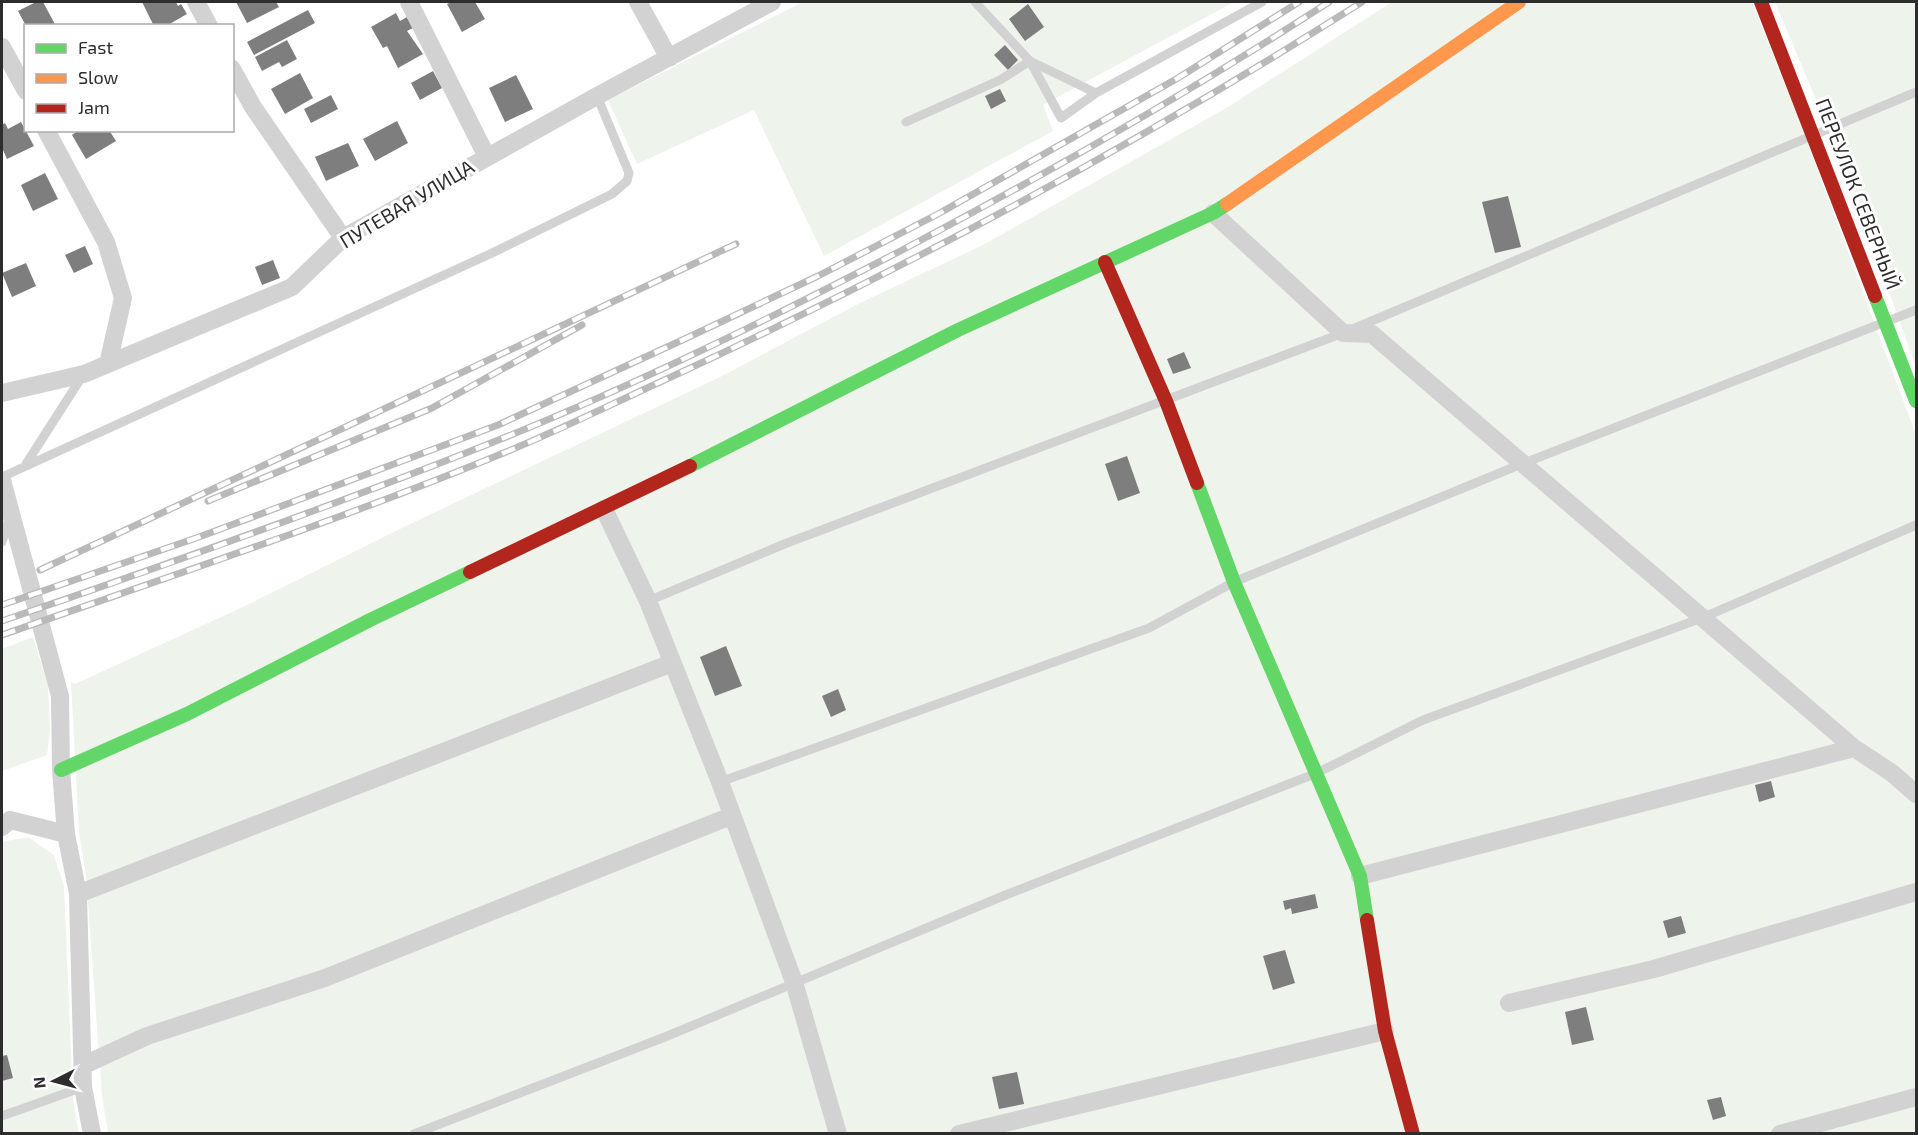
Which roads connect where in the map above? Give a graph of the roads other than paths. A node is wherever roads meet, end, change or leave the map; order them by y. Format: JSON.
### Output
{"nodes":[{"id":1,"x":196,"y":2,"type":"edge"},
{"id":2,"x":409,"y":2,"type":"edge"},
{"id":3,"x":638,"y":2,"type":"edge"},
{"id":4,"x":772,"y":2,"type":"edge"},
{"id":5,"x":975,"y":2,"type":"edge"},
{"id":6,"x":1262,"y":2,"type":"edge"},
{"id":7,"x":1519,"y":2,"type":"edge"},
{"id":8,"x":1761,"y":2,"type":"edge"},
{"id":9,"x":208,"y":24,"type":"edge"},
{"id":10,"x":2,"y":46,"type":"edge"},
{"id":11,"x":669,"y":58,"type":"junction"},
{"id":12,"x":1030,"y":61,"type":"junction"},
{"id":13,"x":234,"y":73,"type":"edge"},
{"id":14,"x":24,"y":88,"type":"edge"},
{"id":15,"x":1917,"y":92,"type":"edge"},
{"id":16,"x":1096,"y":93,"type":"junction"},
{"id":17,"x":597,"y":96,"type":"junction"},
{"id":18,"x":906,"y":122,"type":"dead end"},
{"id":19,"x":47,"y":132,"type":"edge"},
{"id":20,"x":1813,"y":133,"type":"junction"},
{"id":21,"x":487,"y":157,"type":"junction"},
{"id":22,"x":1213,"y":213,"type":"junction"},
{"id":23,"x":343,"y":238,"type":"junction"},
{"id":24,"x":1105,"y":262,"type":"junction"},
{"id":25,"x":1917,"y":310,"type":"edge"},
{"id":26,"x":1887,"y":322,"type":"junction"},
{"id":27,"x":1343,"y":333,"type":"junction"},
{"id":28,"x":108,"y":364,"type":"junction"},
{"id":29,"x":84,"y":374,"type":"junction"},
{"id":30,"x":2,"y":393,"type":"edge"},
{"id":31,"x":1166,"y":401,"type":"junction"},
{"id":32,"x":1917,"y":401,"type":"edge"},
{"id":33,"x":1524,"y":463,"type":"junction"},
{"id":34,"x":26,"y":464,"type":"junction"},
{"id":35,"x":2,"y":479,"type":"edge"},
{"id":36,"x":604,"y":508,"type":"junction"},
{"id":37,"x":11,"y":514,"type":"junction"},
{"id":38,"x":1917,"y":525,"type":"edge"},
{"id":39,"x":2,"y":542,"type":"edge"},
{"id":40,"x":1234,"y":582,"type":"junction"},
{"id":41,"x":648,"y":601,"type":"junction"},
{"id":42,"x":1702,"y":618,"type":"junction"},
{"id":43,"x":672,"y":663,"type":"junction"},
{"id":44,"x":1854,"y":748,"type":"junction"},
{"id":45,"x":61,"y":770,"type":"junction"},
{"id":46,"x":1317,"y":773,"type":"junction"},
{"id":47,"x":720,"y":782,"type":"junction"},
{"id":48,"x":1917,"y":794,"type":"edge"},
{"id":49,"x":730,"y":816,"type":"junction"},
{"id":50,"x":4,"y":820,"type":"edge"},
{"id":51,"x":66,"y":834,"type":"junction"},
{"id":52,"x":1360,"y":876,"type":"junction"},
{"id":53,"x":1917,"y":892,"type":"edge"},
{"id":54,"x":78,"y":894,"type":"junction"},
{"id":55,"x":794,"y":982,"type":"junction"},
{"id":56,"x":1509,"y":1003,"type":"dead end"},
{"id":57,"x":1385,"y":1031,"type":"junction"},
{"id":58,"x":84,"y":1065,"type":"junction"},
{"id":59,"x":82,"y":1087,"type":"junction"},
{"id":60,"x":1917,"y":1097,"type":"edge"},
{"id":61,"x":2,"y":1116,"type":"edge"},
{"id":62,"x":92,"y":1134,"type":"edge"},
{"id":63,"x":414,"y":1134,"type":"edge"},
{"id":64,"x":838,"y":1134,"type":"edge"},
{"id":65,"x":959,"y":1134,"type":"edge"},
{"id":66,"x":1413,"y":1134,"type":"edge"},
{"id":67,"x":1780,"y":1134,"type":"edge"}],
"edges":[{"from":1,"to":9,"type":"street"},
{"from":2,"to":21,"type":"street"},
{"from":3,"to":11,"type":"street"},
{"from":4,"to":11,"type":"street","name":"ПУТЕВАЯ УЛИЦА"},
{"from":5,"to":12,"type":"lane"},
{"from":6,"to":16,"type":"lane"},
{"from":7,"to":22,"type":"street"},
{"from":8,"to":20,"type":"street","name":"ПЕРЕУЛОК СЕВЕРНЫЙ"},
{"from":10,"to":14,"type":"street"},
{"from":11,"to":17,"type":"street","name":"ПУТЕВАЯ УЛИЦА"},
{"from":12,"to":16,"type":"lane"},
{"from":12,"to":16,"type":"lane"},
{"from":12,"to":18,"type":"lane"},
{"from":13,"to":23,"type":"street"},
{"from":15,"to":20,"type":"lane"},
{"from":17,"to":21,"type":"street","name":"ПУТЕВАЯ УЛИЦА"},
{"from":17,"to":34,"type":"lane"},
{"from":19,"to":28,"type":"street"},
{"from":20,"to":26,"type":"street","name":"ПЕРЕУЛОК СЕВЕРНЫЙ"},
{"from":20,"to":27,"type":"lane"},
{"from":21,"to":23,"type":"street","name":"ПУТЕВАЯ УЛИЦА"},
{"from":22,"to":24,"type":"street"},
{"from":22,"to":27,"type":"street"},
{"from":23,"to":28,"type":"street","name":"ПУТЕВАЯ УЛИЦА"},
{"from":24,"to":31,"type":"street"},
{"from":24,"to":36,"type":"street"},
{"from":25,"to":26,"type":"lane"},
{"from":26,"to":32,"type":"street","name":"ПЕРЕУЛОК СЕВЕРНЫЙ"},
{"from":26,"to":33,"type":"lane"},
{"from":27,"to":31,"type":"lane"},
{"from":27,"to":33,"type":"street"},
{"from":28,"to":29,"type":"street","name":"ПУТЕВАЯ УЛИЦА"},
{"from":29,"to":30,"type":"street","name":"ПУТЕВАЯ УЛИЦА"},
{"from":29,"to":34,"type":"lane"},
{"from":31,"to":40,"type":"street"},
{"from":31,"to":41,"type":"lane"},
{"from":33,"to":40,"type":"lane"},
{"from":33,"to":42,"type":"street"},
{"from":34,"to":35,"type":"lane"},
{"from":35,"to":37,"type":"street"},
{"from":36,"to":41,"type":"street"},
{"from":36,"to":45,"type":"street"},
{"from":37,"to":39,"type":"lane"},
{"from":37,"to":45,"type":"street"},
{"from":38,"to":42,"type":"lane"},
{"from":40,"to":46,"type":"street"},
{"from":40,"to":47,"type":"lane"},
{"from":41,"to":43,"type":"street"},
{"from":42,"to":44,"type":"street"},
{"from":42,"to":46,"type":"lane"},
{"from":43,"to":47,"type":"street"},
{"from":43,"to":54,"type":"street"},
{"from":44,"to":48,"type":"street"},
{"from":44,"to":52,"type":"street"},
{"from":45,"to":51,"type":"street"},
{"from":46,"to":52,"type":"street"},
{"from":46,"to":55,"type":"lane"},
{"from":47,"to":49,"type":"street"},
{"from":49,"to":55,"type":"street"},
{"from":49,"to":58,"type":"street"},
{"from":50,"to":51,"type":"street"},
{"from":51,"to":54,"type":"street"},
{"from":52,"to":57,"type":"street"},
{"from":53,"to":56,"type":"street"},
{"from":54,"to":58,"type":"street"},
{"from":55,"to":63,"type":"lane"},
{"from":55,"to":64,"type":"street"},
{"from":57,"to":65,"type":"street"},
{"from":57,"to":66,"type":"street"},
{"from":58,"to":59,"type":"street"},
{"from":59,"to":61,"type":"lane"},
{"from":59,"to":62,"type":"street"},
{"from":60,"to":67,"type":"street"}]}
